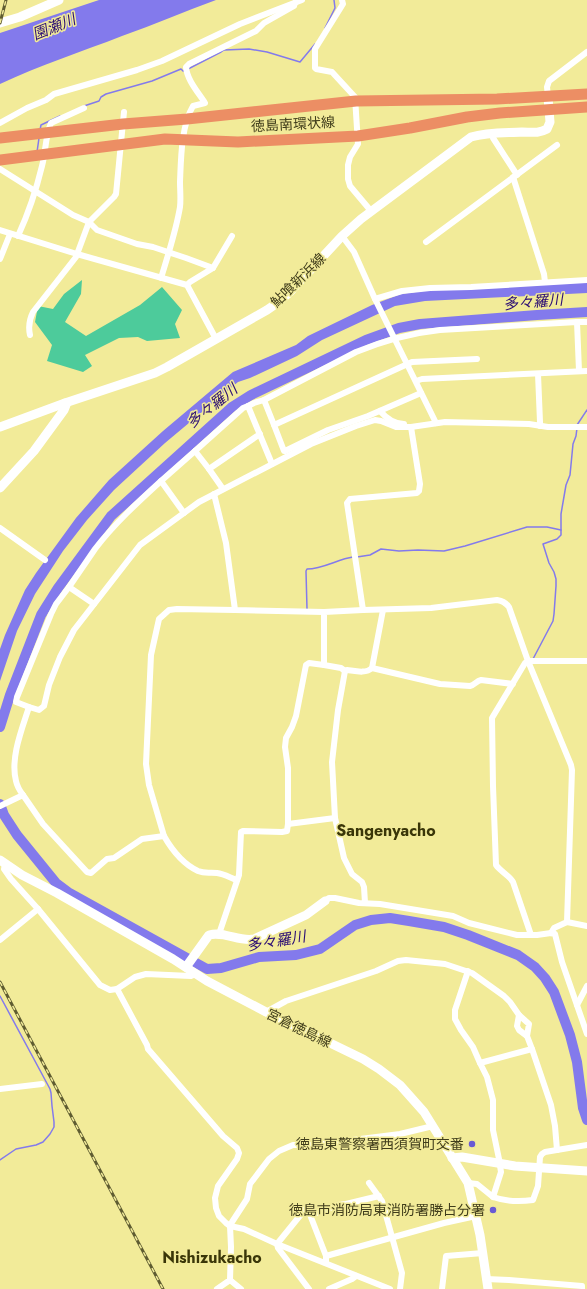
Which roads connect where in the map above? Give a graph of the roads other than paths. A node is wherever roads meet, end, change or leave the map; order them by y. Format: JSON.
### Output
{"nodes":[{"id":1,"x":59,"y":0,"type":"edge"},
{"id":2,"x":302,"y":0,"type":"edge"},
{"id":3,"x":342,"y":0,"type":"edge"},
{"id":4,"x":295,"y":3,"type":"junction"},
{"id":5,"x":0,"y":23,"type":"edge"},
{"id":6,"x":587,"y":52,"type":"edge"},
{"id":7,"x":587,"y":94,"type":"edge"},
{"id":8,"x":548,"y":97,"type":"junction"},
{"id":9,"x":356,"y":101,"type":"junction"},
{"id":10,"x":84,"y":108,"type":"dead end"},
{"id":11,"x":587,"y":108,"type":"edge"},
{"id":12,"x":550,"y":110,"type":"junction"},
{"id":13,"x":124,"y":112,"type":"dead end"},
{"id":14,"x":188,"y":119,"type":"junction"},
{"id":15,"x":0,"y":123,"type":"edge"},
{"id":16,"x":123,"y":124,"type":"junction"},
{"id":17,"x":47,"y":133,"type":"junction"},
{"id":18,"x":493,"y":133,"type":"junction"},
{"id":19,"x":358,"y":136,"type":"junction"},
{"id":20,"x":0,"y":138,"type":"edge"},
{"id":21,"x":183,"y":139,"type":"junction"},
{"id":22,"x":120,"y":144,"type":"junction"},
{"id":23,"x":557,"y":145,"type":"dead end"},
{"id":24,"x":44,"y":154,"type":"junction"},
{"id":25,"x":0,"y":160,"type":"edge"},
{"id":26,"x":0,"y":169,"type":"edge"},
{"id":27,"x":515,"y":176,"type":"junction"},
{"id":28,"x":36,"y":192,"type":"junction"},
{"id":29,"x":371,"y":211,"type":"junction"},
{"id":30,"x":89,"y":222,"type":"junction"},
{"id":31,"x":0,"y":230,"type":"edge"},
{"id":32,"x":10,"y":234,"type":"junction"},
{"id":33,"x":18,"y":236,"type":"junction"},
{"id":34,"x":232,"y":236,"type":"dead end"},
{"id":35,"x":342,"y":236,"type":"junction"},
{"id":36,"x":426,"y":242,"type":"dead end"},
{"id":37,"x":169,"y":252,"type":"junction"},
{"id":38,"x":77,"y":254,"type":"junction"},
{"id":39,"x":0,"y":259,"type":"edge"},
{"id":40,"x":213,"y":268,"type":"junction"},
{"id":41,"x":161,"y":278,"type":"junction"},
{"id":42,"x":587,"y":280,"type":"edge"},
{"id":43,"x":545,"y":282,"type":"junction"},
{"id":44,"x":187,"y":286,"type":"junction"},
{"id":45,"x":376,"y":300,"type":"junction"},
{"id":46,"x":577,"y":322,"type":"junction"},
{"id":47,"x":587,"y":322,"type":"edge"},
{"id":48,"x":30,"y":334,"type":"dead end"},
{"id":49,"x":394,"y":337,"type":"junction"},
{"id":50,"x":216,"y":339,"type":"junction"},
{"id":51,"x":477,"y":359,"type":"dead end"},
{"id":52,"x":407,"y":365,"type":"junction"},
{"id":53,"x":579,"y":371,"type":"junction"},
{"id":54,"x":587,"y":371,"type":"edge"},
{"id":55,"x":538,"y":374,"type":"junction"},
{"id":56,"x":416,"y":381,"type":"junction"},
{"id":57,"x":421,"y":393,"type":"junction"},
{"id":58,"x":264,"y":400,"type":"junction"},
{"id":59,"x":65,"y":403,"type":"junction"},
{"id":60,"x":248,"y":406,"type":"junction"},
{"id":61,"x":380,"y":411,"type":"junction"},
{"id":62,"x":435,"y":421,"type":"junction"},
{"id":63,"x":274,"y":425,"type":"junction"},
{"id":64,"x":540,"y":426,"type":"junction"},
{"id":65,"x":0,"y":427,"type":"edge"},
{"id":66,"x":411,"y":427,"type":"junction"},
{"id":67,"x":584,"y":427,"type":"edge"},
{"id":68,"x":260,"y":434,"type":"junction"},
{"id":69,"x":195,"y":451,"type":"junction"},
{"id":70,"x":272,"y":464,"type":"junction"},
{"id":71,"x":209,"y":469,"type":"junction"},
{"id":72,"x":161,"y":481,"type":"junction"},
{"id":73,"x":0,"y":488,"type":"edge"},
{"id":74,"x":223,"y":490,"type":"junction"},
{"id":75,"x":214,"y":494,"type":"junction"},
{"id":76,"x":184,"y":513,"type":"junction"},
{"id":77,"x":0,"y":528,"type":"edge"},
{"id":78,"x":45,"y":560,"type":"dead end"},
{"id":79,"x":69,"y":587,"type":"junction"},
{"id":80,"x":94,"y":604,"type":"junction"},
{"id":81,"x":235,"y":610,"type":"junction"},
{"id":82,"x":363,"y":610,"type":"junction"},
{"id":83,"x":383,"y":610,"type":"junction"},
{"id":84,"x":324,"y":612,"type":"junction"},
{"id":85,"x":528,"y":661,"type":"junction"},
{"id":86,"x":587,"y":661,"type":"edge"},
{"id":87,"x":324,"y":665,"type":"junction"},
{"id":88,"x":372,"y":668,"type":"junction"},
{"id":89,"x":345,"y":671,"type":"junction"},
{"id":90,"x":513,"y":684,"type":"junction"},
{"id":91,"x":29,"y":707,"type":"junction"},
{"id":92,"x":23,"y":795,"type":"junction"},
{"id":93,"x":2,"y":805,"type":"edge"},
{"id":94,"x":335,"y":818,"type":"junction"},
{"id":95,"x":288,"y":824,"type":"junction"},
{"id":96,"x":164,"y":836,"type":"junction"},
{"id":97,"x":2,"y":862,"type":"edge"},
{"id":98,"x":238,"y":880,"type":"junction"},
{"id":99,"x":325,"y":900,"type":"joint"},
{"id":100,"x":366,"y":903,"type":"junction"},
{"id":101,"x":38,"y":909,"type":"junction"},
{"id":102,"x":567,"y":922,"type":"junction"},
{"id":103,"x":587,"y":926,"type":"edge"},
{"id":104,"x":551,"y":933,"type":"junction"},
{"id":105,"x":219,"y":934,"type":"junction"},
{"id":106,"x":531,"y":935,"type":"junction"},
{"id":107,"x":0,"y":940,"type":"edge"},
{"id":108,"x":187,"y":966,"type":"junction"},
{"id":109,"x":468,"y":971,"type":"junction"},
{"id":110,"x":196,"y":974,"type":"junction"},
{"id":111,"x":587,"y":986,"type":"edge"},
{"id":112,"x":117,"y":989,"type":"junction"},
{"id":113,"x":577,"y":1005,"type":"junction"},
{"id":114,"x":266,"y":1012,"type":"junction"},
{"id":115,"x":519,"y":1015,"type":"junction"},
{"id":116,"x":587,"y":1034,"type":"edge"},
{"id":117,"x":527,"y":1036,"type":"junction"},
{"id":118,"x":532,"y":1049,"type":"junction"},
{"id":119,"x":480,"y":1063,"type":"junction"},
{"id":120,"x":42,"y":1084,"type":"dead end"},
{"id":121,"x":0,"y":1089,"type":"edge"},
{"id":122,"x":433,"y":1126,"type":"junction"},
{"id":123,"x":587,"y":1145,"type":"edge"},
{"id":124,"x":557,"y":1150,"type":"junction"},
{"id":125,"x":452,"y":1158,"type":"junction"},
{"id":126,"x":500,"y":1164,"type":"junction"},
{"id":127,"x":539,"y":1168,"type":"junction"},
{"id":128,"x":587,"y":1171,"type":"edge"},
{"id":129,"x":369,"y":1183,"type":"dead end"},
{"id":130,"x":468,"y":1183,"type":"junction"},
{"id":131,"x":378,"y":1196,"type":"junction"},
{"id":132,"x":493,"y":1197,"type":"junction"},
{"id":133,"x":311,"y":1215,"type":"junction"},
{"id":134,"x":476,"y":1216,"type":"junction"},
{"id":135,"x":230,"y":1226,"type":"junction"},
{"id":136,"x":392,"y":1237,"type":"junction"},
{"id":137,"x":277,"y":1244,"type":"junction"},
{"id":138,"x":483,"y":1253,"type":"junction"},
{"id":139,"x":326,"y":1256,"type":"junction"},
{"id":140,"x":326,"y":1263,"type":"junction"},
{"id":141,"x":356,"y":1276,"type":"junction"},
{"id":142,"x":486,"y":1279,"type":"junction"},
{"id":143,"x":230,"y":1280,"type":"junction"},
{"id":144,"x":217,"y":1289,"type":"edge"},
{"id":145,"x":241,"y":1289,"type":"edge"},
{"id":146,"x":309,"y":1289,"type":"edge"},
{"id":147,"x":329,"y":1289,"type":"edge"},
{"id":148,"x":390,"y":1289,"type":"edge"},
{"id":149,"x":400,"y":1289,"type":"edge"},
{"id":150,"x":442,"y":1289,"type":"edge"},
{"id":151,"x":488,"y":1289,"type":"edge"},
{"id":152,"x":582,"y":1289,"type":"edge"}],
"edges":[{"from":1,"to":5,"type":"main road"},
{"from":2,"to":4,"type":"street"},
{"from":3,"to":9,"type":"street"},
{"from":4,"to":14,"type":"street"},
{"from":4,"to":15,"type":"street"},
{"from":6,"to":8,"type":"street"},
{"from":7,"to":8,"type":"highway","name":"徳島南環状線"},
{"from":8,"to":9,"type":"highway","name":"徳島南環状線"},
{"from":8,"to":12,"type":"main road","name":"鮎喰新浜線"},
{"from":9,"to":14,"type":"highway","name":"徳島南環状線"},
{"from":9,"to":19,"type":"street"},
{"from":10,"to":17,"type":"street"},
{"from":11,"to":12,"type":"highway","name":"徳島南環状線"},
{"from":12,"to":18,"type":"main road","name":"鮎喰新浜線"},
{"from":12,"to":19,"type":"highway","name":"徳島南環状線"},
{"from":13,"to":16,"type":"street"},
{"from":14,"to":16,"type":"highway","name":"徳島南環状線"},
{"from":14,"to":21,"type":"street"},
{"from":16,"to":17,"type":"highway","name":"徳島南環状線"},
{"from":16,"to":22,"type":"street"},
{"from":17,"to":20,"type":"highway","name":"徳島南環状線"},
{"from":17,"to":24,"type":"street"},
{"from":18,"to":27,"type":"street"},
{"from":18,"to":29,"type":"main road","name":"鮎喰新浜線"},
{"from":19,"to":21,"type":"highway","name":"徳島南環状線"},
{"from":19,"to":29,"type":"street"},
{"from":21,"to":22,"type":"highway","name":"徳島南環状線"},
{"from":21,"to":37,"type":"street"},
{"from":22,"to":24,"type":"highway","name":"徳島南環状線"},
{"from":22,"to":30,"type":"street"},
{"from":23,"to":27,"type":"street"},
{"from":24,"to":25,"type":"highway","name":"徳島南環状線"},
{"from":24,"to":28,"type":"street"},
{"from":26,"to":28,"type":"street"},
{"from":27,"to":36,"type":"street"},
{"from":27,"to":43,"type":"street"},
{"from":28,"to":30,"type":"street"},
{"from":28,"to":33,"type":"street"},
{"from":29,"to":35,"type":"main road","name":"鮎喰新浜線"},
{"from":30,"to":37,"type":"street"},
{"from":30,"to":38,"type":"street"},
{"from":31,"to":32,"type":"street"},
{"from":32,"to":33,"type":"street"},
{"from":32,"to":39,"type":"street"},
{"from":33,"to":38,"type":"street"},
{"from":34,"to":40,"type":"street"},
{"from":35,"to":45,"type":"street"},
{"from":35,"to":50,"type":"main road","name":"鮎喰新浜線"},
{"from":37,"to":40,"type":"street"},
{"from":37,"to":41,"type":"street"},
{"from":38,"to":41,"type":"street"},
{"from":38,"to":48,"type":"street"},
{"from":40,"to":44,"type":"street"},
{"from":41,"to":44,"type":"street"},
{"from":42,"to":43,"type":"street"},
{"from":43,"to":45,"type":"street"},
{"from":44,"to":50,"type":"street"},
{"from":45,"to":49,"type":"street"},
{"from":46,"to":47,"type":"street"},
{"from":46,"to":49,"type":"street"},
{"from":46,"to":53,"type":"street"},
{"from":49,"to":52,"type":"street"},
{"from":49,"to":58,"type":"street"},
{"from":50,"to":59,"type":"main road","name":"鮎喰新浜線"},
{"from":51,"to":52,"type":"street"},
{"from":52,"to":56,"type":"street"},
{"from":52,"to":63,"type":"street"},
{"from":53,"to":54,"type":"street"},
{"from":53,"to":55,"type":"street"},
{"from":55,"to":56,"type":"street"},
{"from":55,"to":64,"type":"street"},
{"from":56,"to":57,"type":"street"},
{"from":57,"to":61,"type":"street"},
{"from":57,"to":62,"type":"street"},
{"from":58,"to":60,"type":"street"},
{"from":58,"to":63,"type":"street"},
{"from":59,"to":65,"type":"main road","name":"鮎喰新浜線"},
{"from":59,"to":73,"type":"main road"},
{"from":60,"to":68,"type":"street"},
{"from":60,"to":69,"type":"street"},
{"from":61,"to":62,"type":"street"},
{"from":61,"to":63,"type":"street"},
{"from":62,"to":64,"type":"street"},
{"from":62,"to":66,"type":"street"},
{"from":64,"to":67,"type":"street"},
{"from":66,"to":70,"type":"street"},
{"from":66,"to":82,"type":"street"},
{"from":68,"to":70,"type":"street"},
{"from":68,"to":71,"type":"street"},
{"from":69,"to":71,"type":"street"},
{"from":69,"to":72,"type":"street"},
{"from":70,"to":74,"type":"street"},
{"from":71,"to":74,"type":"street"},
{"from":72,"to":76,"type":"street"},
{"from":72,"to":79,"type":"street"},
{"from":74,"to":75,"type":"street"},
{"from":75,"to":76,"type":"street"},
{"from":75,"to":81,"type":"street"},
{"from":76,"to":80,"type":"street"},
{"from":77,"to":78,"type":"street"},
{"from":79,"to":80,"type":"street"},
{"from":79,"to":91,"type":"street"},
{"from":80,"to":91,"type":"street"},
{"from":81,"to":84,"type":"street"},
{"from":81,"to":96,"type":"street"},
{"from":82,"to":83,"type":"street"},
{"from":82,"to":84,"type":"street"},
{"from":83,"to":85,"type":"street"},
{"from":83,"to":88,"type":"street"},
{"from":84,"to":87,"type":"street"},
{"from":85,"to":86,"type":"street"},
{"from":85,"to":90,"type":"street"},
{"from":85,"to":102,"type":"street"},
{"from":87,"to":89,"type":"street"},
{"from":87,"to":95,"type":"street"},
{"from":88,"to":89,"type":"street"},
{"from":88,"to":90,"type":"street"},
{"from":89,"to":94,"type":"street"},
{"from":90,"to":106,"type":"street"},
{"from":91,"to":92,"type":"street"},
{"from":92,"to":93,"type":"street"},
{"from":92,"to":96,"type":"street"},
{"from":94,"to":95,"type":"street"},
{"from":94,"to":100,"type":"street"},
{"from":95,"to":98,"type":"street"},
{"from":96,"to":98,"type":"street"},
{"from":97,"to":101,"type":"street"},
{"from":97,"to":108,"type":"main road","name":"宮倉徳島線"},
{"from":98,"to":105,"type":"street"},
{"from":99,"to":100,"type":"street"},
{"from":99,"to":105,"type":"main road"},
{"from":100,"to":106,"type":"street"},
{"from":101,"to":107,"type":"street"},
{"from":101,"to":112,"type":"street"},
{"from":102,"to":103,"type":"street"},
{"from":102,"to":104,"type":"street"},
{"from":104,"to":106,"type":"street"},
{"from":104,"to":113,"type":"street"},
{"from":105,"to":108,"type":"main road"},
{"from":108,"to":110,"type":"main road","name":"宮倉徳島線"},
{"from":109,"to":114,"type":"street"},
{"from":109,"to":115,"type":"street"},
{"from":109,"to":119,"type":"street"},
{"from":110,"to":112,"type":"street"},
{"from":110,"to":114,"type":"main road","name":"宮倉徳島線"},
{"from":111,"to":113,"type":"street"},
{"from":112,"to":135,"type":"street"},
{"from":113,"to":116,"type":"street"},
{"from":114,"to":122,"type":"main road","name":"宮倉徳島線"},
{"from":115,"to":117,"type":"street"},
{"from":115,"to":117,"type":"street"},
{"from":117,"to":118,"type":"street"},
{"from":118,"to":119,"type":"street"},
{"from":118,"to":124,"type":"street"},
{"from":119,"to":126,"type":"street"},
{"from":120,"to":121,"type":"street"},
{"from":122,"to":125,"type":"main road","name":"宮倉徳島線"},
{"from":122,"to":135,"type":"street"},
{"from":123,"to":124,"type":"street"},
{"from":124,"to":127,"type":"street"},
{"from":125,"to":126,"type":"main road"},
{"from":125,"to":130,"type":"main road","name":"宮倉徳島線"},
{"from":126,"to":127,"type":"main road"},
{"from":126,"to":132,"type":"street"},
{"from":127,"to":128,"type":"main road"},
{"from":127,"to":132,"type":"street"},
{"from":129,"to":131,"type":"street"},
{"from":130,"to":132,"type":"street"},
{"from":130,"to":134,"type":"main road","name":"宮倉徳島線"},
{"from":131,"to":133,"type":"street"},
{"from":131,"to":136,"type":"street"},
{"from":133,"to":137,"type":"street"},
{"from":133,"to":139,"type":"street"},
{"from":134,"to":136,"type":"street"},
{"from":134,"to":138,"type":"main road","name":"宮倉徳島線"},
{"from":135,"to":137,"type":"street"},
{"from":135,"to":143,"type":"street"},
{"from":136,"to":139,"type":"street"},
{"from":136,"to":149,"type":"street"},
{"from":137,"to":140,"type":"street"},
{"from":137,"to":146,"type":"street"},
{"from":138,"to":142,"type":"main road","name":"宮倉徳島線"},
{"from":138,"to":150,"type":"street"},
{"from":139,"to":140,"type":"street"},
{"from":140,"to":141,"type":"street"},
{"from":141,"to":147,"type":"street"},
{"from":141,"to":148,"type":"street"},
{"from":142,"to":151,"type":"main road","name":"宮倉徳島線"},
{"from":142,"to":152,"type":"street"},
{"from":143,"to":144,"type":"street"},
{"from":143,"to":145,"type":"street"}]}
